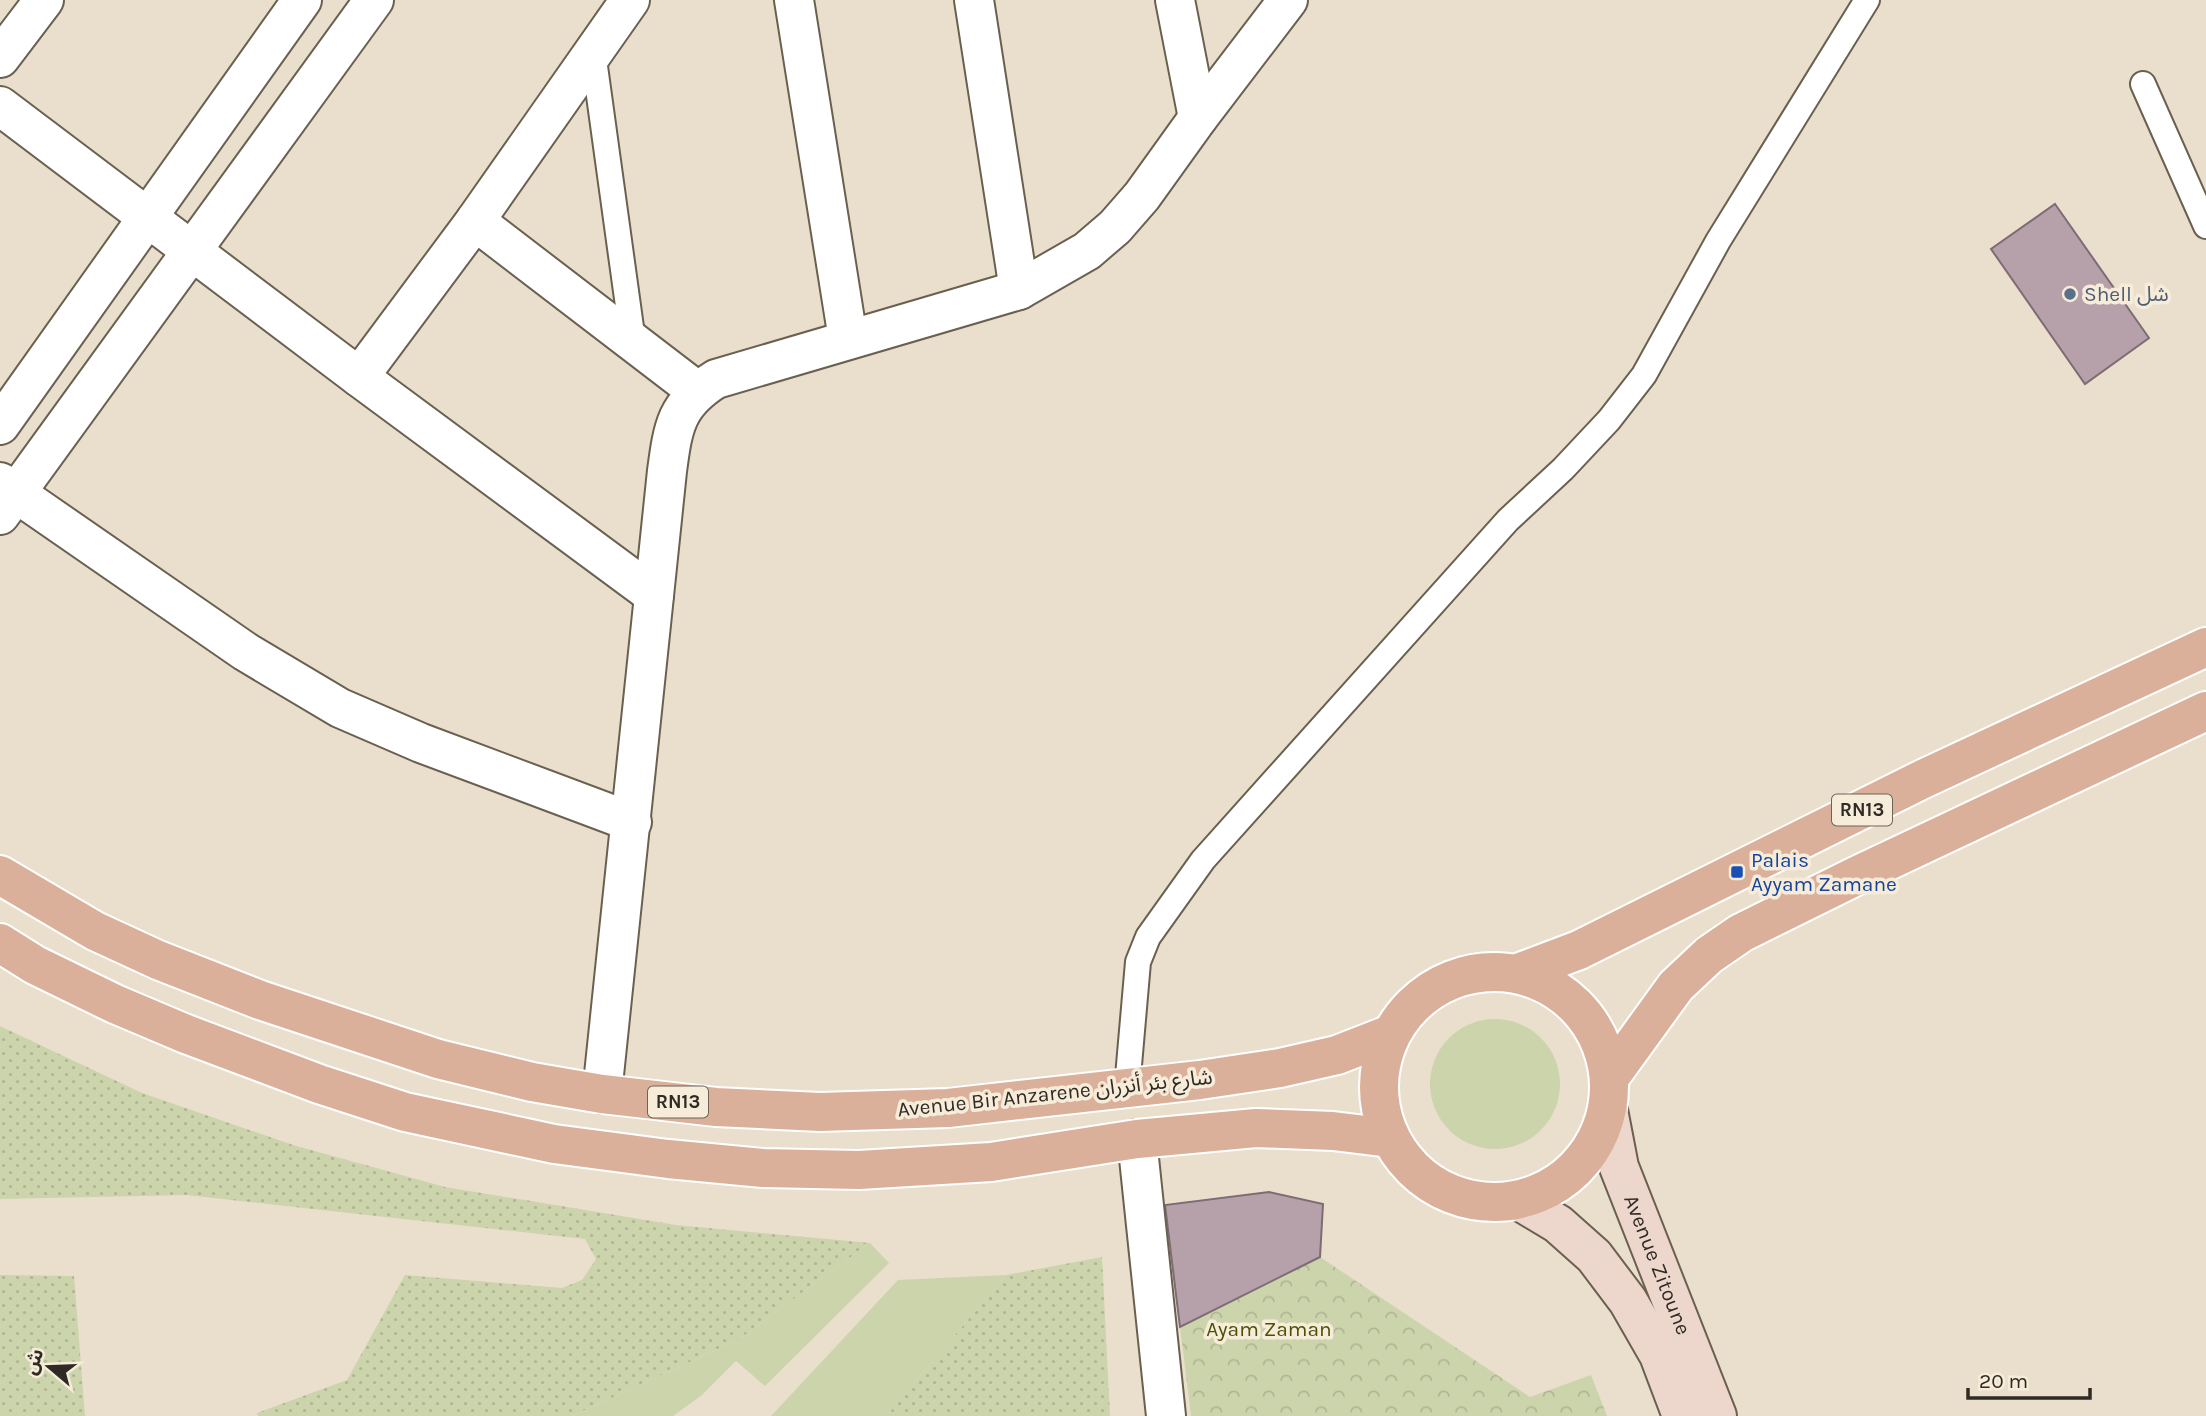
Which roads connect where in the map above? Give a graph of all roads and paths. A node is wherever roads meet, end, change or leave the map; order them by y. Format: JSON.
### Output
{"nodes":[{"id":1,"x":44,"y":0,"type":"edge"},
{"id":2,"x":302,"y":0,"type":"edge"},
{"id":3,"x":374,"y":0,"type":"edge"},
{"id":4,"x":630,"y":0,"type":"edge"},
{"id":5,"x":794,"y":0,"type":"edge"},
{"id":6,"x":974,"y":0,"type":"edge"},
{"id":7,"x":1175,"y":0,"type":"edge"},
{"id":8,"x":1288,"y":0,"type":"edge"},
{"id":9,"x":1867,"y":0,"type":"edge"},
{"id":10,"x":593,"y":52,"type":"junction"},
{"id":11,"x":0,"y":58,"type":"edge"},
{"id":12,"x":2143,"y":84,"type":"dead end"},
{"id":13,"x":0,"y":106,"type":"edge"},
{"id":14,"x":1198,"y":118,"type":"junction"},
{"id":15,"x":148,"y":216,"type":"junction"},
{"id":16,"x":475,"y":221,"type":"junction"},
{"id":17,"x":2206,"y":226,"type":"edge"},
{"id":18,"x":191,"y":250,"type":"junction"},
{"id":19,"x":1019,"y":290,"type":"junction"},
{"id":20,"x":848,"y":339,"type":"junction"},
{"id":21,"x":633,"y":342,"type":"junction"},
{"id":22,"x":359,"y":377,"type":"junction"},
{"id":23,"x":697,"y":391,"type":"junction"},
{"id":24,"x":0,"y":425,"type":"edge"},
{"id":25,"x":5,"y":497,"type":"edge"},
{"id":26,"x":654,"y":595,"type":"junction"},
{"id":27,"x":2206,"y":647,"type":"edge"},
{"id":28,"x":2206,"y":711,"type":"edge"},
{"id":29,"x":632,"y":822,"type":"junction"},
{"id":30,"x":0,"y":875,"type":"edge"},
{"id":31,"x":0,"y":943,"type":"edge"},
{"id":32,"x":1518,"y":974,"type":"junction"},
{"id":33,"x":1391,"y":1034,"type":"junction"},
{"id":34,"x":1127,"y":1088,"type":"junction"},
{"id":35,"x":602,"y":1094,"type":"junction"},
{"id":36,"x":1609,"y":1094,"type":"junction"},
{"id":37,"x":1390,"y":1138,"type":"junction"},
{"id":38,"x":1137,"y":1139,"type":"junction"},
{"id":39,"x":1518,"y":1200,"type":"junction"},
{"id":40,"x":1166,"y":1416,"type":"edge"},
{"id":41,"x":1682,"y":1416,"type":"edge"},
{"id":42,"x":1717,"y":1416,"type":"edge"}],
"edges":[{"from":1,"to":11,"type":"street"},
{"from":2,"to":15,"type":"street"},
{"from":3,"to":18,"type":"street"},
{"from":4,"to":10,"type":"street"},
{"from":5,"to":20,"type":"street"},
{"from":6,"to":19,"type":"street"},
{"from":7,"to":14,"type":"street"},
{"from":8,"to":14,"type":"street"},
{"from":9,"to":34,"type":"lane"},
{"from":10,"to":16,"type":"street"},
{"from":10,"to":21,"type":"lane"},
{"from":12,"to":17,"type":"lane"},
{"from":13,"to":15,"type":"street"},
{"from":14,"to":19,"type":"street"},
{"from":15,"to":18,"type":"street"},
{"from":15,"to":24,"type":"street"},
{"from":16,"to":21,"type":"street"},
{"from":16,"to":22,"type":"street"},
{"from":18,"to":22,"type":"street"},
{"from":18,"to":25,"type":"street"},
{"from":19,"to":20,"type":"street"},
{"from":20,"to":23,"type":"street"},
{"from":21,"to":23,"type":"street"},
{"from":22,"to":26,"type":"street"},
{"from":23,"to":26,"type":"street"},
{"from":25,"to":29,"type":"street"},
{"from":26,"to":29,"type":"street"},
{"from":27,"to":32,"type":"main road","number":"RN13"},
{"from":28,"to":36,"type":"main road","number":"RN13"},
{"from":29,"to":35,"type":"street"},
{"from":30,"to":35,"type":"main road","name":"Avenue Bir Anzarene شارع بئر أنزران","number":"RN13"},
{"from":31,"to":38,"type":"main road"},
{"from":32,"to":33,"type":"main road","number":"RN13"},
{"from":32,"to":36,"type":"main road","number":"RN13"},
{"from":33,"to":34,"type":"main road","name":"Avenue Bir Anzarene شارع بئر أنزران","number":"RN13"},
{"from":33,"to":37,"type":"main road","number":"RN13"},
{"from":34,"to":35,"type":"main road","name":"Avenue Bir Anzarene شارع بئر أنزران","number":"RN13"},
{"from":36,"to":39,"type":"main road","number":"RN13"},
{"from":36,"to":42,"type":"main road","name":"Avenue Zitoune"},
{"from":37,"to":38,"type":"main road"},
{"from":37,"to":39,"type":"main road","number":"RN13"},
{"from":38,"to":40,"type":"street"},
{"from":39,"to":41,"type":"main road","name":"Avenue Zitoune"}]}
